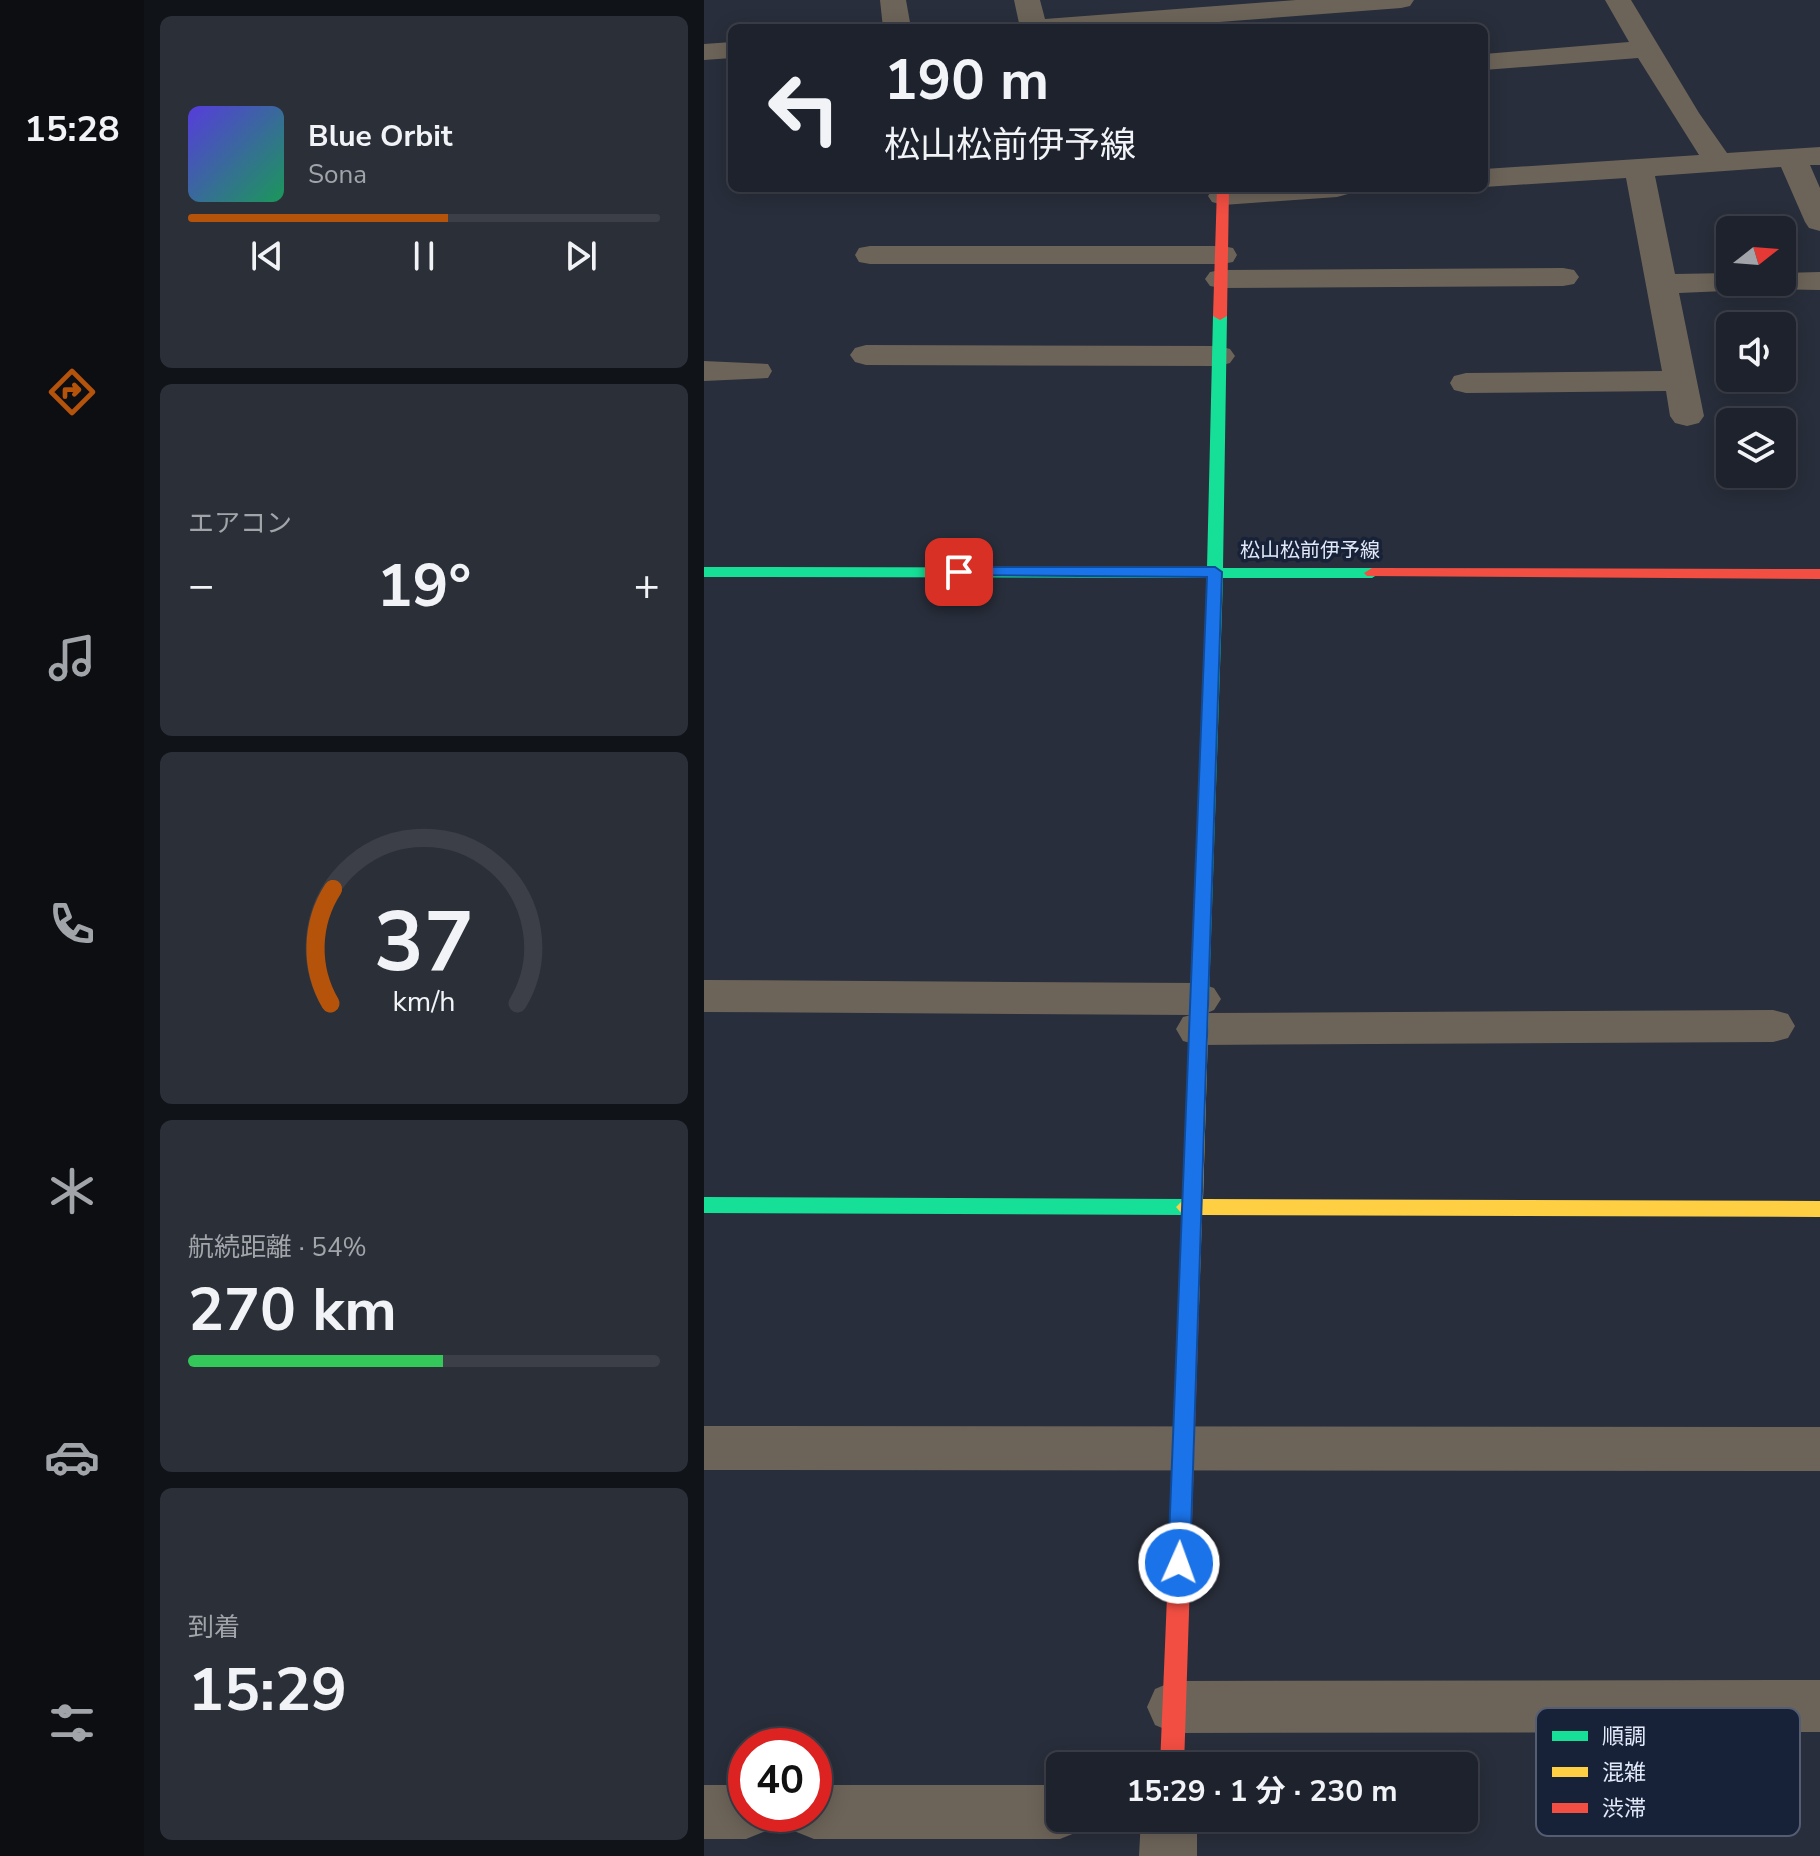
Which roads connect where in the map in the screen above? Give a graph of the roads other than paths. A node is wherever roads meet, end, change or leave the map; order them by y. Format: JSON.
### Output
{"nodes":[{"id":1,"x":893,"y":0,"type":"edge"},
{"id":2,"x":1027,"y":0,"type":"edge"},
{"id":3,"x":1401,"y":0,"type":"edge"},
{"id":4,"x":1618,"y":0,"type":"edge"},
{"id":5,"x":1283,"y":5,"type":"edge"},
{"id":6,"x":1227,"y":21,"type":"edge"},
{"id":7,"x":896,"y":24,"type":"edge"},
{"id":8,"x":1033,"y":24,"type":"edge"},
{"id":9,"x":1144,"y":24,"type":"edge"},
{"id":10,"x":1647,"y":49,"type":"junction"},
{"id":11,"x":728,"y":50,"type":"edge"},
{"id":12,"x":704,"y":52,"type":"edge"},
{"id":13,"x":1488,"y":62,"type":"edge"},
{"id":14,"x":1806,"y":157,"type":"edge"},
{"id":15,"x":1719,"y":163,"type":"junction"},
{"id":16,"x":1639,"y":168,"type":"junction"},
{"id":17,"x":1488,"y":178,"type":"edge"},
{"id":18,"x":1223,"y":192,"type":"edge"},
{"id":19,"x":1820,"y":222,"type":"edge"},
{"id":20,"x":870,"y":255,"type":"dead end"},
{"id":21,"x":1221,"y":267,"type":"junction"},
{"id":22,"x":1563,"y":277,"type":"dead end"},
{"id":23,"x":1820,"y":281,"type":"edge"},
{"id":24,"x":1796,"y":282,"type":"edge"},
{"id":25,"x":1716,"y":283,"type":"edge"},
{"id":26,"x":1664,"y":284,"type":"junction"},
{"id":27,"x":866,"y":355,"type":"dead end"},
{"id":28,"x":1219,"y":356,"type":"junction"},
{"id":29,"x":704,"y":371,"type":"edge"},
{"id":30,"x":756,"y":371,"type":"dead end"},
{"id":31,"x":1681,"y":381,"type":"junction"},
{"id":32,"x":1466,"y":383,"type":"dead end"},
{"id":33,"x":1687,"y":416,"type":"dead end"},
{"id":34,"x":704,"y":572,"type":"edge"},
{"id":35,"x":1215,"y":572,"type":"junction"},
{"id":36,"x":1820,"y":574,"type":"edge"},
{"id":37,"x":704,"y":996,"type":"edge"},
{"id":38,"x":1198,"y":1014,"type":"junction"},
{"id":39,"x":1773,"y":1026,"type":"dead end"},
{"id":40,"x":704,"y":1205,"type":"edge"},
{"id":41,"x":1192,"y":1207,"type":"junction"},
{"id":42,"x":1818,"y":1217,"type":"edge"},
{"id":43,"x":704,"y":1448,"type":"edge"},
{"id":44,"x":1183,"y":1448,"type":"junction"},
{"id":45,"x":1820,"y":1449,"type":"edge"},
{"id":46,"x":1820,"y":1706,"type":"edge"},
{"id":47,"x":1174,"y":1707,"type":"junction"},
{"id":48,"x":1172,"y":1752,"type":"edge"},
{"id":49,"x":704,"y":1812,"type":"edge"},
{"id":50,"x":728,"y":1812,"type":"edge"},
{"id":51,"x":832,"y":1812,"type":"edge"},
{"id":52,"x":1046,"y":1812,"type":"edge"},
{"id":53,"x":1169,"y":1832,"type":"edge"},
{"id":54,"x":1168,"y":1856,"type":"edge"}],
"edges":[{"from":1,"to":7,"type":"street"},
{"from":2,"to":8,"type":"street"},
{"from":3,"to":5,"type":"street"},
{"from":4,"to":10,"type":"street"},
{"from":5,"to":6,"type":"street"},
{"from":6,"to":9,"type":"street"},
{"from":10,"to":13,"type":"street"},
{"from":10,"to":15,"type":"street"},
{"from":11,"to":12,"type":"street"},
{"from":14,"to":15,"type":"street"},
{"from":14,"to":19,"type":"street"},
{"from":15,"to":16,"type":"street"},
{"from":16,"to":17,"type":"street"},
{"from":16,"to":26,"type":"street"},
{"from":18,"to":21,"type":"street"},
{"from":20,"to":21,"type":"street"},
{"from":21,"to":22,"type":"street"},
{"from":21,"to":28,"type":"street"},
{"from":23,"to":24,"type":"street"},
{"from":25,"to":26,"type":"street"},
{"from":26,"to":31,"type":"street"},
{"from":27,"to":28,"type":"street"},
{"from":28,"to":35,"type":"street"},
{"from":29,"to":30,"type":"street"},
{"from":31,"to":32,"type":"street"},
{"from":31,"to":33,"type":"street"},
{"from":34,"to":35,"type":"street","name":"松山松前伊予線"},
{"from":35,"to":36,"type":"street","name":"松山松前伊予線"},
{"from":35,"to":38,"type":"street"},
{"from":37,"to":38,"type":"street"},
{"from":38,"to":39,"type":"street"},
{"from":38,"to":41,"type":"street"},
{"from":40,"to":41,"type":"street"},
{"from":41,"to":42,"type":"street"},
{"from":41,"to":44,"type":"street"},
{"from":43,"to":44,"type":"street"},
{"from":44,"to":45,"type":"street"},
{"from":44,"to":47,"type":"street"},
{"from":46,"to":47,"type":"street"},
{"from":47,"to":48,"type":"street"},
{"from":49,"to":50,"type":"street"},
{"from":51,"to":52,"type":"street"},
{"from":53,"to":54,"type":"street"}]}
